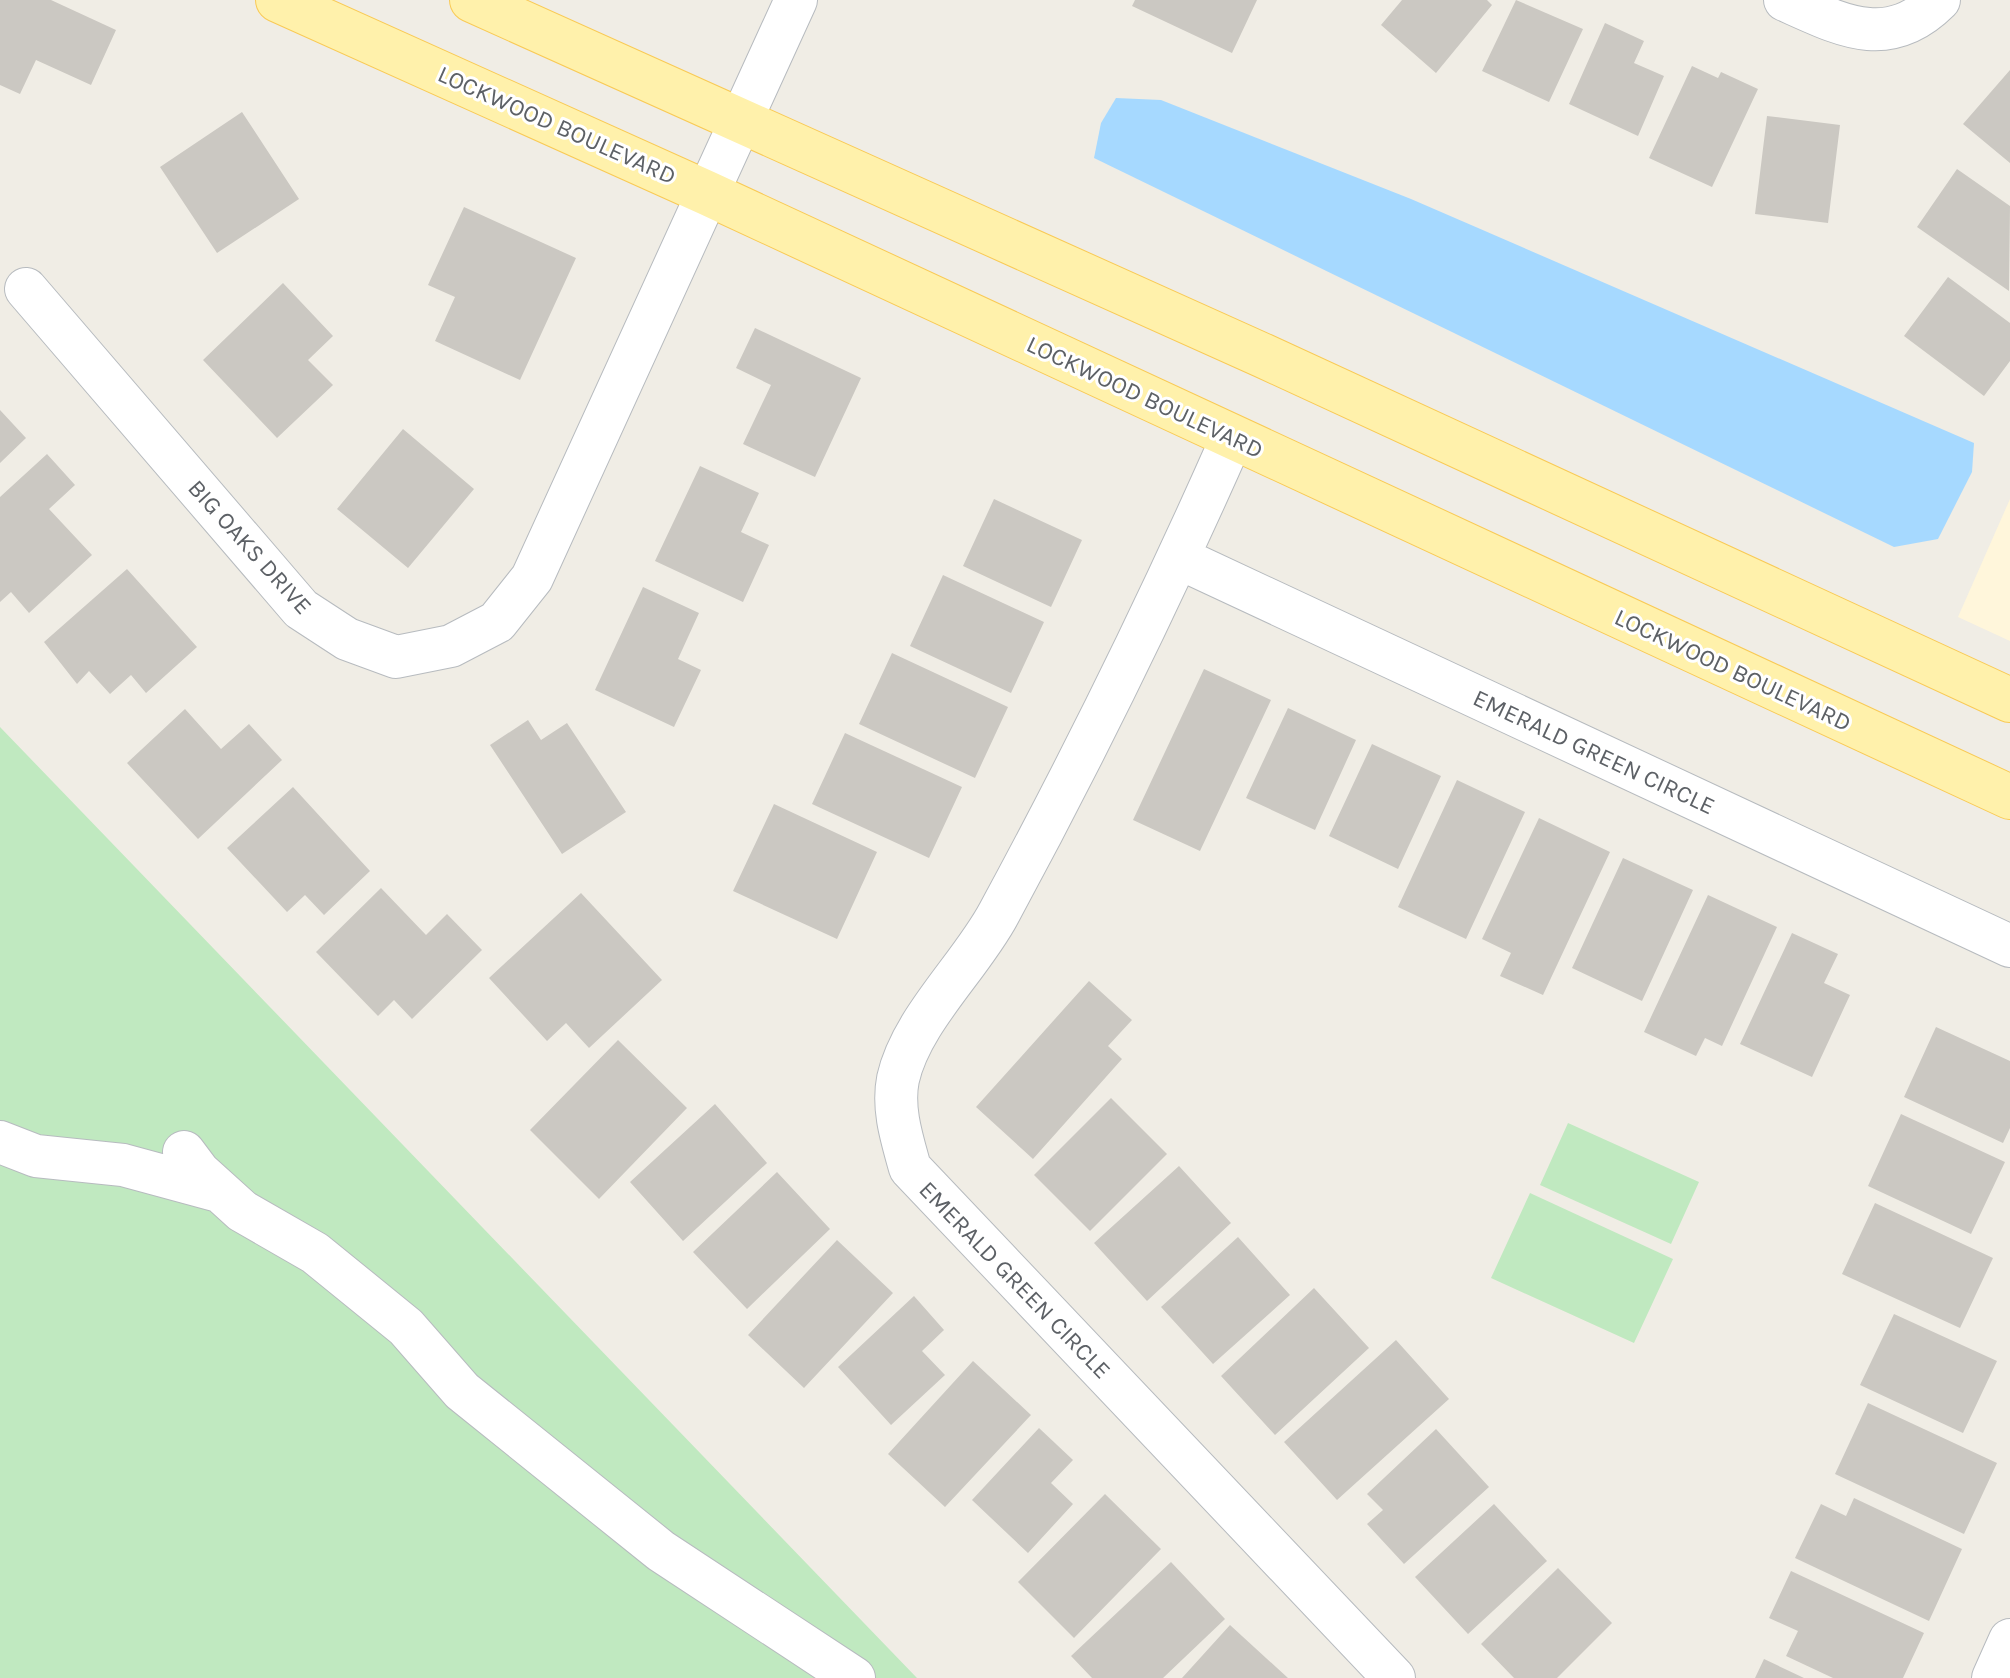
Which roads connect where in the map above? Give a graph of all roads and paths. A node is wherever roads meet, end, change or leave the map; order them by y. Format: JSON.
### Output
{"nodes":[{"id":1,"x":278,"y":0,"type":"edge"},
{"id":2,"x":472,"y":0,"type":"edge"},
{"id":3,"x":796,"y":0,"type":"edge"},
{"id":4,"x":1785,"y":0,"type":"edge"},
{"id":5,"x":1939,"y":0,"type":"edge"},
{"id":6,"x":740,"y":121,"type":"junction"},
{"id":7,"x":707,"y":193,"type":"junction"},
{"id":8,"x":26,"y":289,"type":"dead end"},
{"id":9,"x":1232,"y":438,"type":"junction"},
{"id":10,"x":1179,"y":558,"type":"junction"},
{"id":11,"x":2010,"y":700,"type":"edge"},
{"id":12,"x":2010,"y":797,"type":"edge"},
{"id":13,"x":2010,"y":946,"type":"edge"},
{"id":14,"x":0,"y":1142,"type":"edge"},
{"id":15,"x":184,"y":1152,"type":"dead end"},
{"id":16,"x":220,"y":1191,"type":"junction"},
{"id":17,"x":2010,"y":1640,"type":"edge"},
{"id":18,"x":854,"y":1678,"type":"edge"},
{"id":19,"x":1394,"y":1678,"type":"edge"},
{"id":20,"x":1993,"y":1678,"type":"edge"}],
"edges":[{"from":1,"to":7,"type":"main road","name":"LOCKWOOD BOULEVARD"},
{"from":2,"to":6,"type":"main road"},
{"from":3,"to":6,"type":"street","name":"BIG OAKS DRIVE"},
{"from":4,"to":5,"type":"street"},
{"from":6,"to":7,"type":"street","name":"BIG OAKS DRIVE"},
{"from":6,"to":11,"type":"main road"},
{"from":7,"to":8,"type":"street","name":"BIG OAKS DRIVE"},
{"from":7,"to":9,"type":"main road","name":"LOCKWOOD BOULEVARD"},
{"from":9,"to":10,"type":"street","name":"EMERALD GREEN CIRCLE"},
{"from":9,"to":12,"type":"main road","name":"LOCKWOOD BOULEVARD"},
{"from":10,"to":13,"type":"street","name":"EMERALD GREEN CIRCLE"},
{"from":10,"to":19,"type":"street","name":"EMERALD GREEN CIRCLE"},
{"from":14,"to":16,"type":"street"},
{"from":15,"to":16,"type":"street"},
{"from":16,"to":18,"type":"street"},
{"from":17,"to":20,"type":"street"}]}
